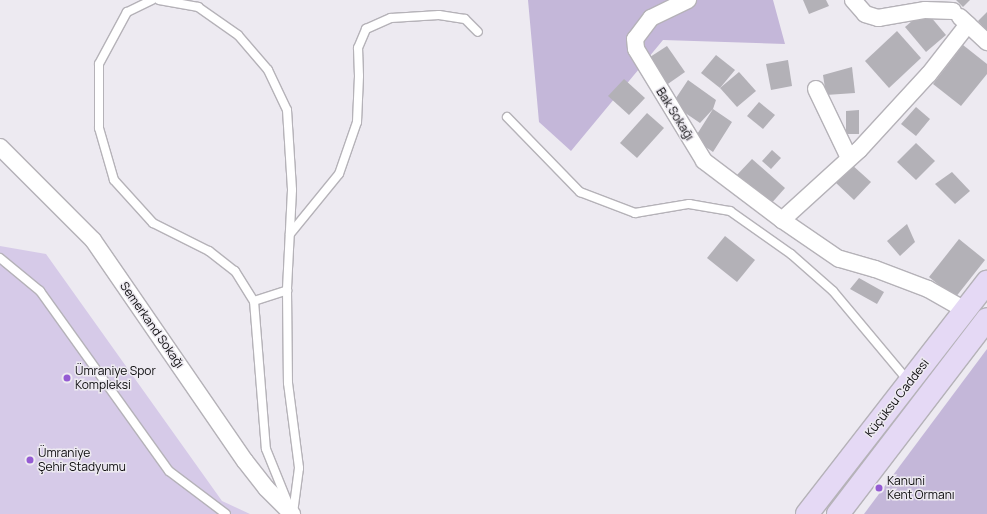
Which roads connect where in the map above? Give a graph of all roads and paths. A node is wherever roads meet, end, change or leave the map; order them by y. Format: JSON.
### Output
{"nodes":[{"id":1,"x":152,"y":0,"type":"edge"},
{"id":2,"x":159,"y":0,"type":"edge"},
{"id":3,"x":688,"y":0,"type":"edge"},
{"id":4,"x":853,"y":0,"type":"edge"},
{"id":5,"x":941,"y":0,"type":"edge"},
{"id":6,"x":953,"y":11,"type":"junction"},
{"id":7,"x":968,"y":24,"type":"junction"},
{"id":8,"x":478,"y":32,"type":"dead end"},
{"id":9,"x":987,"y":42,"type":"edge"},
{"id":10,"x":816,"y":89,"type":"dead end"},
{"id":11,"x":507,"y":117,"type":"dead end"},
{"id":12,"x":0,"y":138,"type":"edge"},
{"id":13,"x":4,"y":150,"type":"edge"},
{"id":14,"x":850,"y":158,"type":"junction"},
{"id":15,"x":782,"y":220,"type":"junction"},
{"id":16,"x":290,"y":234,"type":"junction"},
{"id":17,"x":0,"y":258,"type":"edge"},
{"id":18,"x":987,"y":282,"type":"edge"},
{"id":19,"x":287,"y":290,"type":"junction"},
{"id":20,"x":254,"y":301,"type":"junction"},
{"id":21,"x":965,"y":310,"type":"junction"},
{"id":22,"x":987,"y":320,"type":"edge"},
{"id":23,"x":909,"y":383,"type":"junction"},
{"id":24,"x":926,"y":398,"type":"junction"},
{"id":25,"x":226,"y":514,"type":"edge"},
{"id":26,"x":292,"y":514,"type":"edge"},
{"id":27,"x":807,"y":514,"type":"edge"},
{"id":28,"x":838,"y":514,"type":"edge"}],
"edges":[{"from":1,"to":20,"type":"lane"},
{"from":2,"to":16,"type":"lane"},
{"from":3,"to":15,"type":"street","name":"Bak Sokağı"},
{"from":4,"to":6,"type":"street"},
{"from":5,"to":6,"type":"street"},
{"from":6,"to":7,"type":"street"},
{"from":7,"to":9,"type":"street"},
{"from":7,"to":14,"type":"street"},
{"from":8,"to":16,"type":"lane"},
{"from":10,"to":14,"type":"street"},
{"from":11,"to":23,"type":"lane"},
{"from":12,"to":13,"type":"lane"},
{"from":13,"to":26,"type":"street","name":"Semerkand Sokağı"},
{"from":14,"to":15,"type":"street"},
{"from":15,"to":21,"type":"street","name":"Bak Sokağı"},
{"from":16,"to":19,"type":"lane"},
{"from":17,"to":25,"type":"lane"},
{"from":18,"to":21,"type":"main road","name":"Küçüksu Caddesi"},
{"from":19,"to":20,"type":"lane"},
{"from":19,"to":26,"type":"lane"},
{"from":20,"to":26,"type":"lane"},
{"from":21,"to":23,"type":"main road","name":"Küçüksu Caddesi"},
{"from":22,"to":24,"type":"main road","name":"Küçüksu Caddesi"},
{"from":23,"to":24,"type":"main road"},
{"from":23,"to":27,"type":"main road","name":"Küçüksu Caddesi"},
{"from":24,"to":28,"type":"main road","name":"Küçüksu Caddesi"}]}
